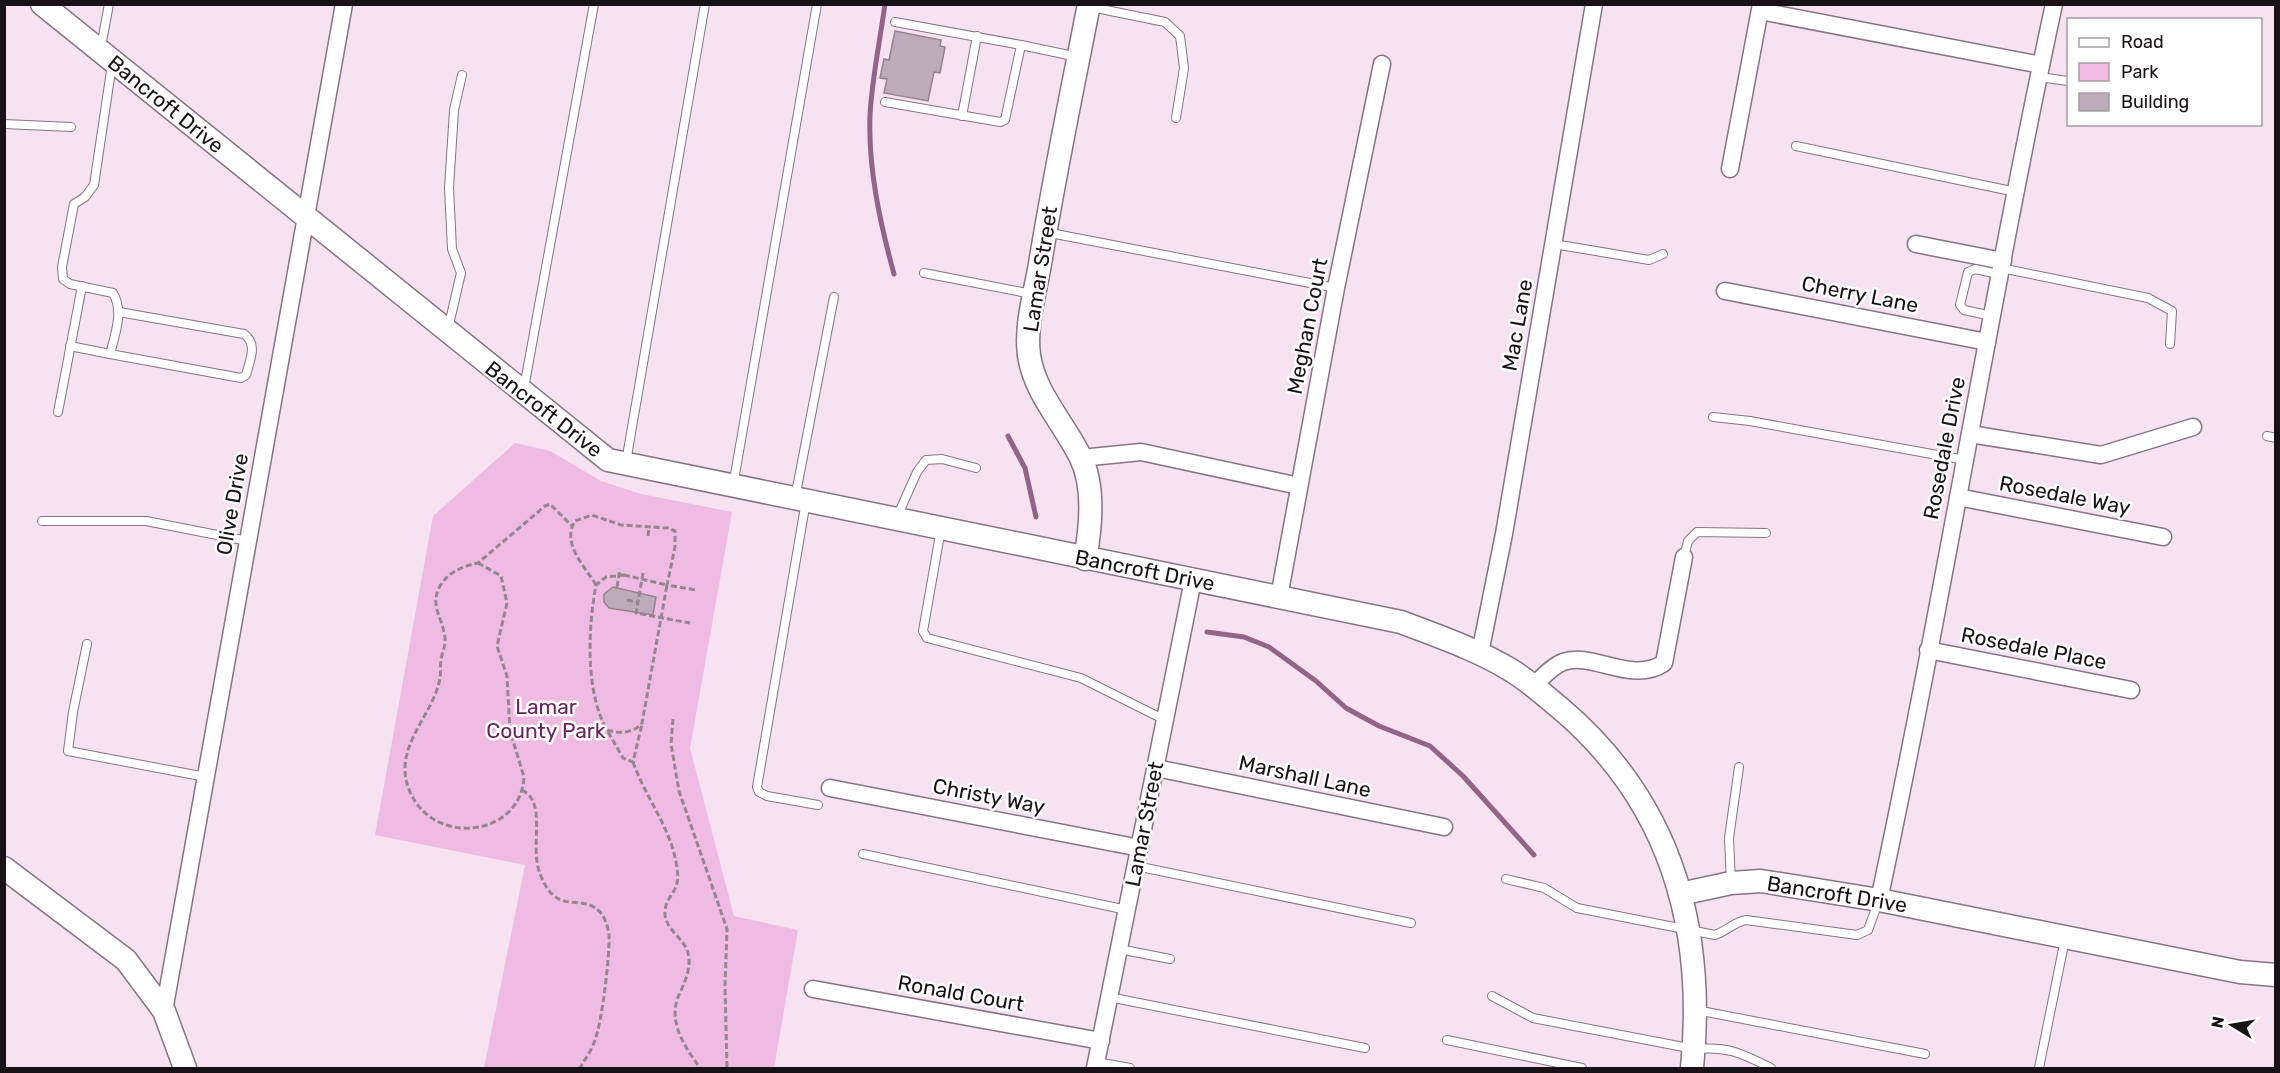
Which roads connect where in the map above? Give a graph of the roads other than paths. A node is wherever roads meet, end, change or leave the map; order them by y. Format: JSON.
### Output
{"nodes":[{"id":1,"x":42,"y":4,"type":"edge"},
{"id":2,"x":109,"y":4,"type":"edge"},
{"id":3,"x":344,"y":4,"type":"edge"},
{"id":4,"x":594,"y":4,"type":"edge"},
{"id":5,"x":705,"y":4,"type":"edge"},
{"id":6,"x":817,"y":4,"type":"edge"},
{"id":7,"x":1594,"y":4,"type":"edge"},
{"id":8,"x":2054,"y":4,"type":"edge"},
{"id":9,"x":1088,"y":5,"type":"edge"},
{"id":10,"x":1760,"y":8,"type":"edge"},
{"id":11,"x":895,"y":22,"type":"dead end"},
{"id":12,"x":977,"y":36,"type":"junction"},
{"id":13,"x":1021,"y":45,"type":"junction"},
{"id":14,"x":106,"y":56,"type":"junction"},
{"id":15,"x":1079,"y":57,"type":"junction"},
{"id":16,"x":1383,"y":64,"type":"dead end"},
{"id":17,"x":2040,"y":71,"type":"junction"},
{"id":18,"x":462,"y":75,"type":"dead end"},
{"id":19,"x":2067,"y":81,"type":"edge"},
{"id":20,"x":885,"y":102,"type":"dead end"},
{"id":21,"x":962,"y":116,"type":"junction"},
{"id":22,"x":1176,"y":118,"type":"dead end"},
{"id":23,"x":4,"y":124,"type":"edge"},
{"id":24,"x":71,"y":127,"type":"dead end"},
{"id":25,"x":1796,"y":146,"type":"dead end"},
{"id":26,"x":1730,"y":169,"type":"dead end"},
{"id":27,"x":2016,"y":192,"type":"junction"},
{"id":28,"x":306,"y":216,"type":"junction"},
{"id":29,"x":1045,"y":232,"type":"junction"},
{"id":30,"x":1554,"y":244,"type":"junction"},
{"id":31,"x":1916,"y":244,"type":"dead end"},
{"id":32,"x":1663,"y":254,"type":"dead end"},
{"id":33,"x":2001,"y":268,"type":"junction"},
{"id":34,"x":924,"y":273,"type":"dead end"},
{"id":35,"x":82,"y":286,"type":"junction"},
{"id":36,"x":1336,"y":288,"type":"junction"},
{"id":37,"x":1725,"y":291,"type":"dead end"},
{"id":38,"x":1035,"y":295,"type":"junction"},
{"id":39,"x":834,"y":297,"type":"dead end"},
{"id":40,"x":119,"y":312,"type":"junction"},
{"id":41,"x":1992,"y":316,"type":"junction"},
{"id":42,"x":448,"y":332,"type":"junction"},
{"id":43,"x":1987,"y":342,"type":"junction"},
{"id":44,"x":2170,"y":344,"type":"dead end"},
{"id":45,"x":70,"y":346,"type":"junction"},
{"id":46,"x":110,"y":354,"type":"junction"},
{"id":47,"x":523,"y":394,"type":"junction"},
{"id":48,"x":58,"y":412,"type":"dead end"},
{"id":49,"x":1713,"y":417,"type":"dead end"},
{"id":50,"x":2193,"y":427,"type":"dead end"},
{"id":51,"x":1971,"y":434,"type":"junction"},
{"id":52,"x":1081,"y":458,"type":"junction"},
{"id":53,"x":1965,"y":460,"type":"junction"},
{"id":54,"x":625,"y":465,"type":"junction"},
{"id":55,"x":976,"y":468,"type":"dead end"},
{"id":56,"x":733,"y":486,"type":"junction"},
{"id":57,"x":1299,"y":486,"type":"junction"},
{"id":58,"x":1958,"y":497,"type":"junction"},
{"id":59,"x":801,"y":499,"type":"junction"},
{"id":60,"x":896,"y":520,"type":"junction"},
{"id":61,"x":42,"y":521,"type":"dead end"},
{"id":62,"x":941,"y":529,"type":"junction"},
{"id":63,"x":1766,"y":533,"type":"dead end"},
{"id":64,"x":2163,"y":537,"type":"dead end"},
{"id":65,"x":248,"y":541,"type":"junction"},
{"id":66,"x":1684,"y":557,"type":"joint"},
{"id":67,"x":1085,"y":559,"type":"junction"},
{"id":68,"x":1192,"y":580,"type":"junction"},
{"id":69,"x":1279,"y":597,"type":"junction"},
{"id":70,"x":87,"y":644,"type":"dead end"},
{"id":71,"x":1928,"y":651,"type":"junction"},
{"id":72,"x":1480,"y":653,"type":"junction"},
{"id":73,"x":1533,"y":686,"type":"junction"},
{"id":74,"x":2132,"y":690,"type":"dead end"},
{"id":75,"x":1165,"y":721,"type":"junction"},
{"id":76,"x":1739,"y":767,"type":"dead end"},
{"id":77,"x":1156,"y":768,"type":"junction"},
{"id":78,"x":206,"y":777,"type":"junction"},
{"id":79,"x":830,"y":788,"type":"dead end"},
{"id":80,"x":818,"y":806,"type":"dead end"},
{"id":81,"x":1444,"y":827,"type":"dead end"},
{"id":82,"x":1140,"y":848,"type":"junction"},
{"id":83,"x":863,"y":854,"type":"dead end"},
{"id":84,"x":1136,"y":867,"type":"junction"},
{"id":85,"x":4,"y":868,"type":"edge"},
{"id":86,"x":1506,"y":879,"type":"dead end"},
{"id":87,"x":1731,"y":883,"type":"junction"},
{"id":88,"x":1680,"y":894,"type":"junction"},
{"id":89,"x":1879,"y":900,"type":"junction"},
{"id":90,"x":1127,"y":910,"type":"junction"},
{"id":91,"x":1411,"y":923,"type":"dead end"},
{"id":92,"x":1688,"y":931,"type":"junction"},
{"id":93,"x":2066,"y":936,"type":"junction"},
{"id":94,"x":1119,"y":949,"type":"junction"},
{"id":95,"x":1170,"y":958,"type":"dead end"},
{"id":96,"x":2276,"y":975,"type":"edge"},
{"id":97,"x":813,"y":989,"type":"dead end"},
{"id":98,"x":1492,"y":996,"type":"dead end"},
{"id":99,"x":1109,"y":997,"type":"junction"},
{"id":100,"x":1696,"y":1010,"type":"junction"},
{"id":101,"x":164,"y":1011,"type":"junction"},
{"id":102,"x":1447,"y":1040,"type":"dead end"},
{"id":103,"x":1101,"y":1041,"type":"junction"},
{"id":104,"x":1365,"y":1048,"type":"dead end"},
{"id":105,"x":1925,"y":1054,"type":"dead end"},
{"id":106,"x":1693,"y":1058,"type":"edge"},
{"id":107,"x":1096,"y":1065,"type":"edge"},
{"id":108,"x":185,"y":1068,"type":"edge"},
{"id":109,"x":1131,"y":1068,"type":"edge"},
{"id":110,"x":1582,"y":1068,"type":"edge"},
{"id":111,"x":1771,"y":1068,"type":"edge"},
{"id":112,"x":2039,"y":1068,"type":"edge"}],
"edges":[{"from":1,"to":14,"type":"main road","name":"Bancroft Drive"},
{"from":2,"to":14,"type":"lane"},
{"from":3,"to":28,"type":"street","name":"Olive Drive"},
{"from":4,"to":47,"type":"lane"},
{"from":5,"to":54,"type":"lane"},
{"from":6,"to":56,"type":"lane"},
{"from":7,"to":30,"type":"street","name":"Mac Lane"},
{"from":8,"to":17,"type":"street","name":"Rosedale Drive"},
{"from":9,"to":15,"type":"main road","name":"Lamar Street"},
{"from":9,"to":22,"type":"lane"},
{"from":10,"to":17,"type":"street"},
{"from":10,"to":26,"type":"street"},
{"from":11,"to":12,"type":"lane"},
{"from":12,"to":13,"type":"lane"},
{"from":12,"to":21,"type":"lane"},
{"from":13,"to":15,"type":"lane"},
{"from":13,"to":21,"type":"lane"},
{"from":14,"to":28,"type":"main road","name":"Bancroft Drive"},
{"from":14,"to":35,"type":"lane"},
{"from":15,"to":29,"type":"main road","name":"Lamar Street"},
{"from":16,"to":36,"type":"street","name":"Meghan Court"},
{"from":17,"to":19,"type":"lane"},
{"from":17,"to":27,"type":"street","name":"Rosedale Drive"},
{"from":18,"to":42,"type":"lane"},
{"from":20,"to":21,"type":"lane"},
{"from":23,"to":24,"type":"lane"},
{"from":25,"to":27,"type":"lane"},
{"from":27,"to":33,"type":"street","name":"Rosedale Drive"},
{"from":28,"to":42,"type":"main road","name":"Bancroft Drive"},
{"from":28,"to":65,"type":"street","name":"Olive Drive"},
{"from":29,"to":36,"type":"lane"},
{"from":29,"to":38,"type":"main road","name":"Lamar Street"},
{"from":30,"to":32,"type":"lane"},
{"from":30,"to":72,"type":"street","name":"Mac Lane"},
{"from":31,"to":33,"type":"street"},
{"from":33,"to":41,"type":"street","name":"Rosedale Drive"},
{"from":33,"to":41,"type":"lane"},
{"from":33,"to":44,"type":"lane"},
{"from":34,"to":38,"type":"lane"},
{"from":35,"to":40,"type":"lane"},
{"from":35,"to":45,"type":"lane"},
{"from":36,"to":57,"type":"street","name":"Meghan Court"},
{"from":37,"to":43,"type":"street","name":"Cherry Lane"},
{"from":38,"to":52,"type":"main road","name":"Lamar Street"},
{"from":39,"to":59,"type":"lane"},
{"from":40,"to":46,"type":"lane"},
{"from":40,"to":46,"type":"lane"},
{"from":41,"to":43,"type":"street","name":"Rosedale Drive"},
{"from":42,"to":47,"type":"main road","name":"Bancroft Drive"},
{"from":43,"to":51,"type":"street","name":"Rosedale Drive"},
{"from":45,"to":46,"type":"lane"},
{"from":45,"to":48,"type":"lane"},
{"from":47,"to":54,"type":"main road","name":"Bancroft Drive"},
{"from":49,"to":53,"type":"lane"},
{"from":50,"to":51,"type":"street"},
{"from":51,"to":53,"type":"street","name":"Rosedale Drive"},
{"from":52,"to":57,"type":"street"},
{"from":52,"to":67,"type":"main road","name":"Lamar Street"},
{"from":53,"to":58,"type":"street","name":"Rosedale Drive"},
{"from":54,"to":56,"type":"main road","name":"Bancroft Drive"},
{"from":55,"to":60,"type":"lane"},
{"from":56,"to":59,"type":"main road","name":"Bancroft Drive"},
{"from":57,"to":69,"type":"street","name":"Meghan Court"},
{"from":58,"to":64,"type":"street","name":"Rosedale Way"},
{"from":58,"to":71,"type":"street","name":"Rosedale Drive"},
{"from":59,"to":60,"type":"main road","name":"Bancroft Drive"},
{"from":59,"to":80,"type":"lane"},
{"from":60,"to":62,"type":"main road","name":"Bancroft Drive"},
{"from":61,"to":65,"type":"lane"},
{"from":62,"to":67,"type":"main road","name":"Bancroft Drive"},
{"from":62,"to":75,"type":"lane"},
{"from":63,"to":66,"type":"lane"},
{"from":65,"to":78,"type":"street","name":"Olive Drive"},
{"from":66,"to":73,"type":"street"},
{"from":67,"to":68,"type":"main road","name":"Bancroft Drive"},
{"from":68,"to":69,"type":"main road","name":"Bancroft Drive"},
{"from":68,"to":75,"type":"street","name":"Lamar Street"},
{"from":69,"to":72,"type":"main road","name":"Bancroft Drive"},
{"from":70,"to":78,"type":"lane"},
{"from":71,"to":74,"type":"street","name":"Rosedale Place"},
{"from":71,"to":89,"type":"street","name":"Rosedale Drive"},
{"from":72,"to":73,"type":"main road","name":"Bancroft Drive"},
{"from":73,"to":88,"type":"main road","name":"Bancroft Drive"},
{"from":75,"to":77,"type":"street","name":"Lamar Street"},
{"from":76,"to":87,"type":"lane"},
{"from":77,"to":81,"type":"street","name":"Marshall Lane"},
{"from":77,"to":82,"type":"street","name":"Lamar Street"},
{"from":78,"to":101,"type":"street","name":"Olive Drive"},
{"from":79,"to":82,"type":"street","name":"Christy Way"},
{"from":82,"to":84,"type":"street","name":"Lamar Street"},
{"from":83,"to":90,"type":"lane"},
{"from":84,"to":90,"type":"street","name":"Lamar Street"},
{"from":84,"to":91,"type":"lane"},
{"from":85,"to":101,"type":"main road"},
{"from":86,"to":92,"type":"lane"},
{"from":87,"to":88,"type":"main road","name":"Bancroft Drive"},
{"from":87,"to":89,"type":"main road","name":"Bancroft Drive"},
{"from":88,"to":92,"type":"main road"},
{"from":89,"to":92,"type":"lane"},
{"from":89,"to":93,"type":"main road","name":"Bancroft Drive"},
{"from":90,"to":94,"type":"street","name":"Lamar Street"},
{"from":92,"to":100,"type":"main road"},
{"from":93,"to":96,"type":"main road","name":"Bancroft Drive"},
{"from":93,"to":112,"type":"lane"},
{"from":94,"to":95,"type":"lane"},
{"from":94,"to":99,"type":"street","name":"Lamar Street"},
{"from":97,"to":103,"type":"street","name":"Ronald Court"},
{"from":98,"to":106,"type":"lane"},
{"from":99,"to":103,"type":"street","name":"Lamar Street"},
{"from":99,"to":104,"type":"lane"},
{"from":100,"to":105,"type":"lane"},
{"from":100,"to":106,"type":"main road"},
{"from":101,"to":108,"type":"main road"},
{"from":102,"to":110,"type":"lane"},
{"from":103,"to":107,"type":"street","name":"Lamar Street"},
{"from":106,"to":111,"type":"lane"},
{"from":107,"to":109,"type":"lane"}]}
